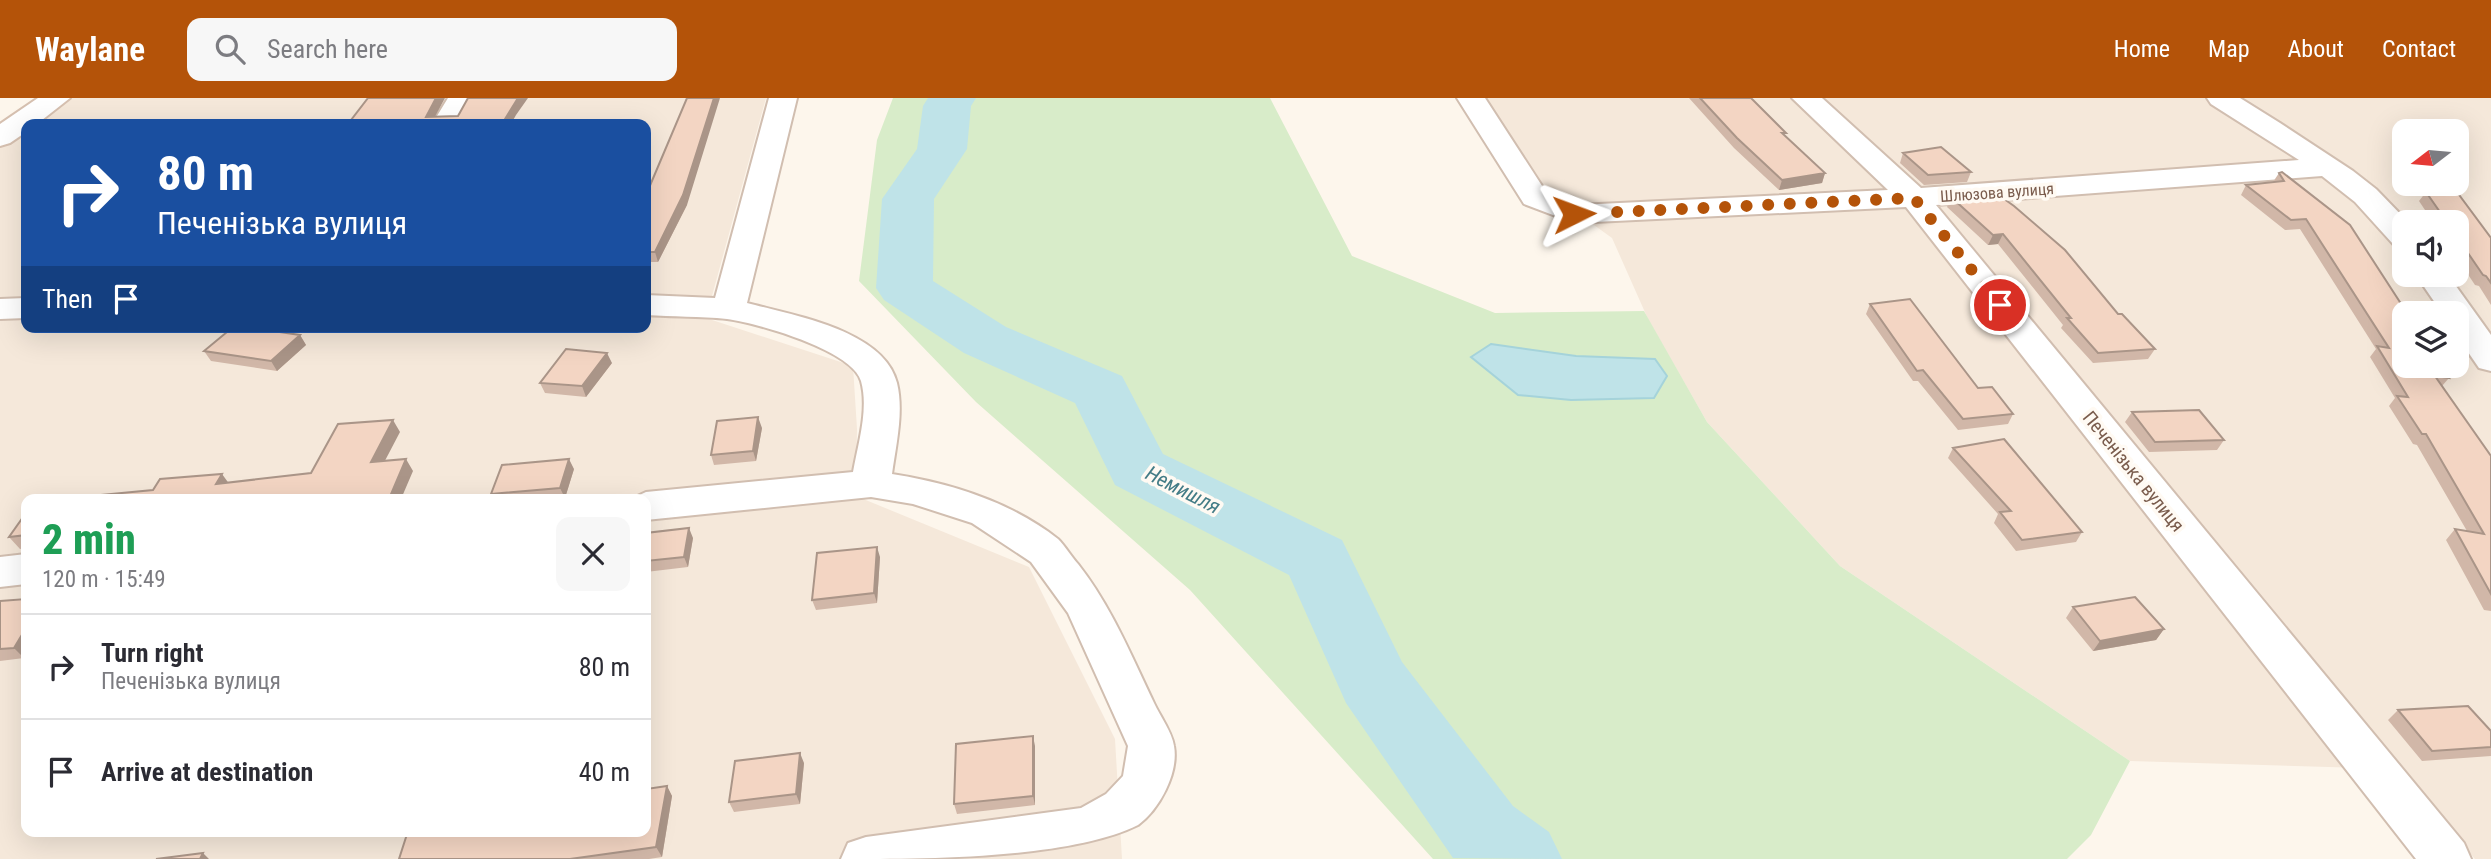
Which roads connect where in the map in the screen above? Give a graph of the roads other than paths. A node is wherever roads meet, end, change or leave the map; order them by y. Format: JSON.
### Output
{"nodes":[{"id":1,"x":56,"y":98,"type":"edge"},
{"id":2,"x":463,"y":98,"type":"edge"},
{"id":3,"x":783,"y":98,"type":"edge"},
{"id":4,"x":1471,"y":98,"type":"edge"},
{"id":5,"x":1806,"y":98,"type":"edge"},
{"id":6,"x":2221,"y":98,"type":"edge"},
{"id":7,"x":26,"y":119,"type":"edge"},
{"id":8,"x":449,"y":119,"type":"edge"},
{"id":9,"x":21,"y":122,"type":"edge"},
{"id":10,"x":0,"y":137,"type":"edge"},
{"id":11,"x":2327,"y":167,"type":"junction"},
{"id":12,"x":1914,"y":198,"type":"junction"},
{"id":13,"x":2392,"y":221,"type":"edge"},
{"id":14,"x":2440,"y":287,"type":"edge"},
{"id":15,"x":651,"y":305,"type":"edge"},
{"id":16,"x":0,"y":309,"type":"edge"},
{"id":17,"x":21,"y":309,"type":"edge"},
{"id":18,"x":729,"y":309,"type":"junction"},
{"id":19,"x":2491,"y":359,"type":"edge"},
{"id":20,"x":871,"y":484,"type":"junction"},
{"id":21,"x":651,"y":506,"type":"edge"},
{"id":22,"x":21,"y":570,"type":"edge"},
{"id":23,"x":0,"y":572,"type":"edge"},
{"id":24,"x":866,"y":859,"type":"edge"},
{"id":25,"x":2446,"y":859,"type":"edge"}],
"edges":[{"from":1,"to":7,"type":"street"},
{"from":2,"to":8,"type":"street"},
{"from":3,"to":18,"type":"street"},
{"from":4,"to":12,"type":"street","name":"Шлюзова вулиця"},
{"from":5,"to":12,"type":"street","name":"Печенізька вулиця"},
{"from":6,"to":11,"type":"street"},
{"from":9,"to":10,"type":"street"},
{"from":11,"to":12,"type":"street","name":"Шлюзова вулиця"},
{"from":11,"to":13,"type":"street"},
{"from":12,"to":25,"type":"street","name":"Печенізька вулиця"},
{"from":14,"to":19,"type":"street"},
{"from":15,"to":18,"type":"street"},
{"from":16,"to":17,"type":"street"},
{"from":18,"to":20,"type":"street"},
{"from":20,"to":21,"type":"street"},
{"from":20,"to":24,"type":"street"},
{"from":22,"to":23,"type":"street"}]}
